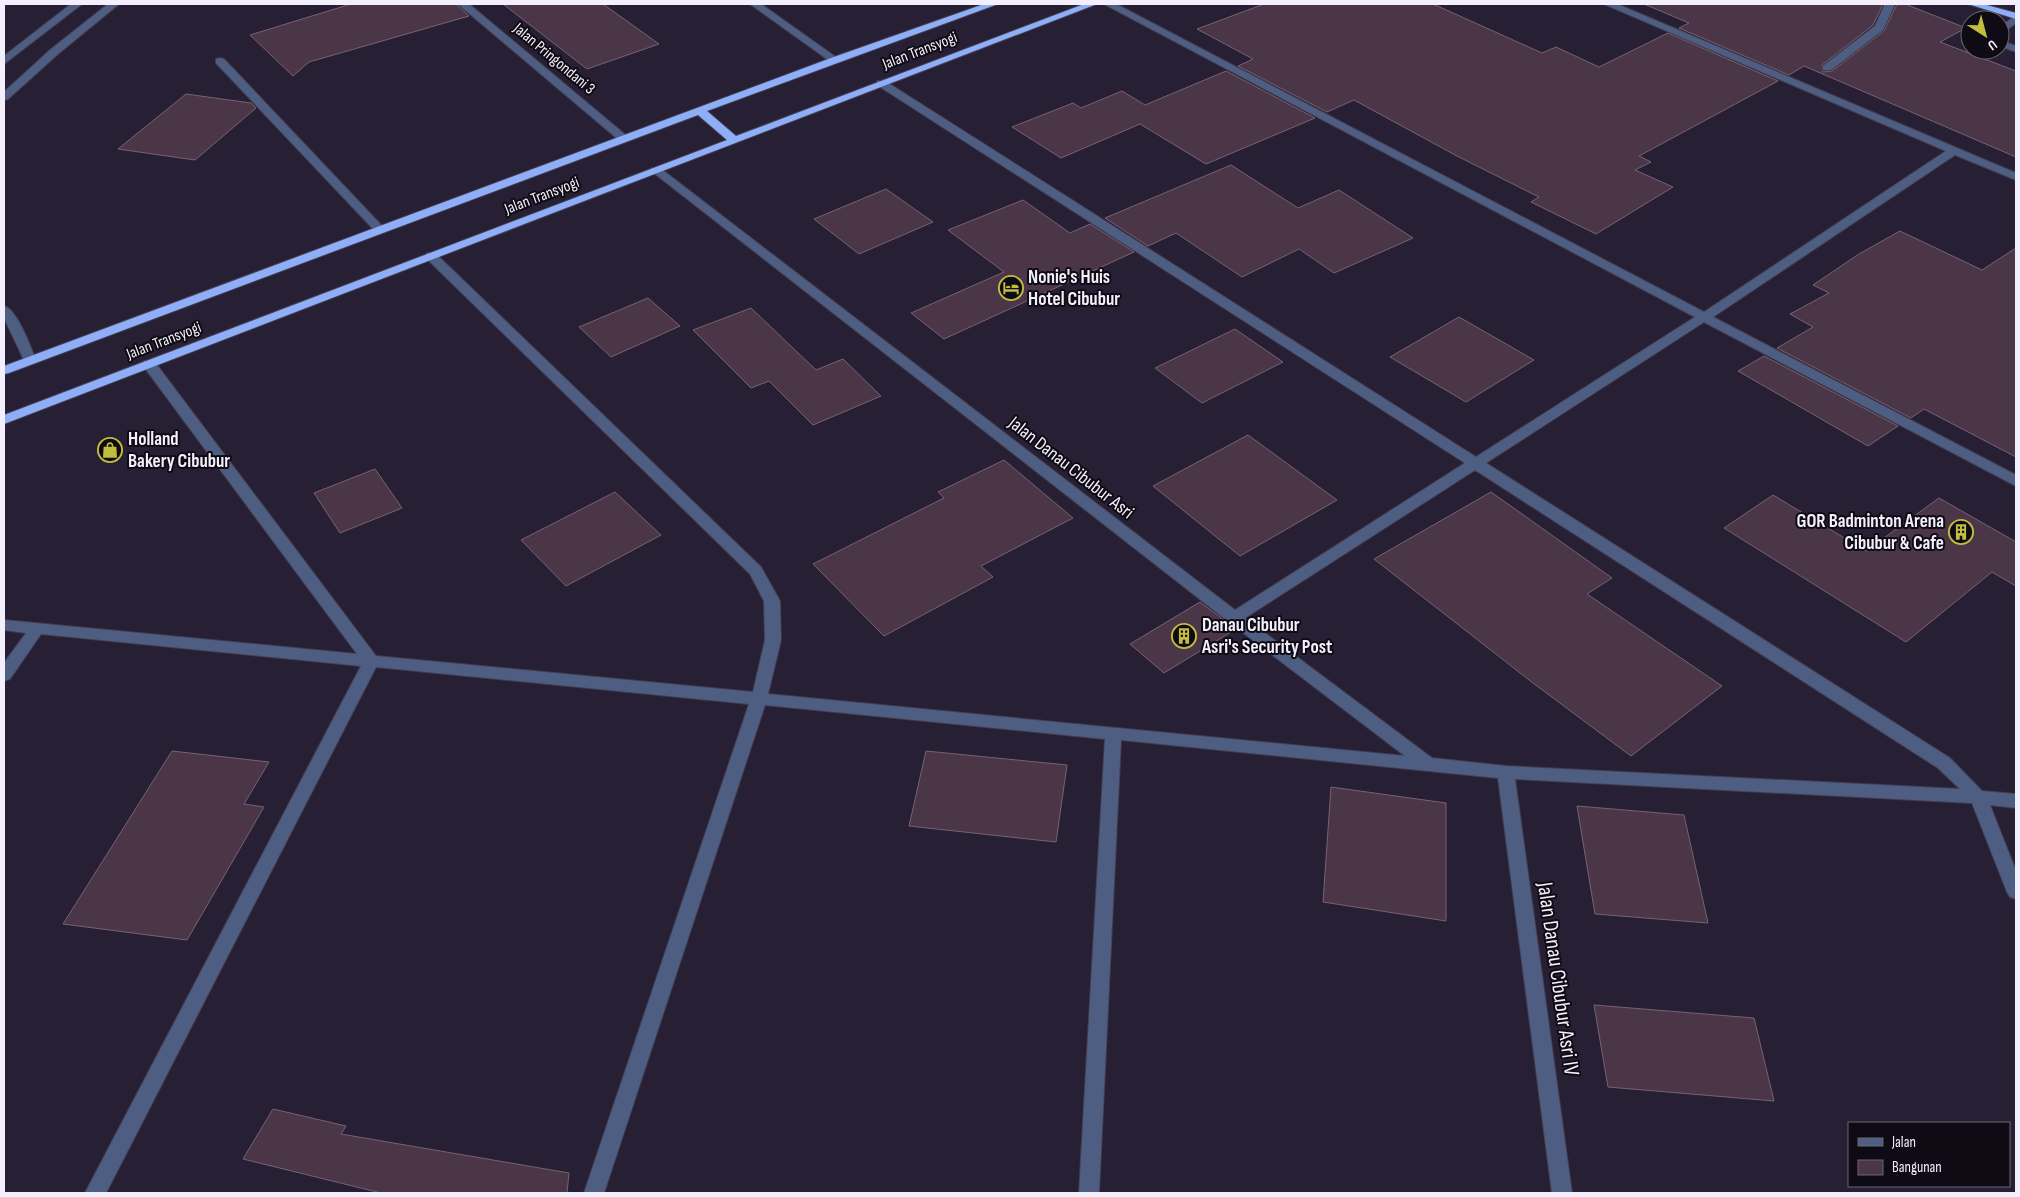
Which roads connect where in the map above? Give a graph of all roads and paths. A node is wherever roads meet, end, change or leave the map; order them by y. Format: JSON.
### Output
{"nodes":[{"id":1,"x":77,"y":4,"type":"edge"},
{"id":2,"x":114,"y":4,"type":"edge"},
{"id":3,"x":463,"y":4,"type":"edge"},
{"id":4,"x":755,"y":4,"type":"edge"},
{"id":5,"x":993,"y":4,"type":"edge"},
{"id":6,"x":1092,"y":4,"type":"edge"},
{"id":7,"x":1109,"y":4,"type":"edge"},
{"id":8,"x":1609,"y":4,"type":"edge"},
{"id":9,"x":1876,"y":4,"type":"edge"},
{"id":10,"x":1973,"y":4,"type":"edge"},
{"id":11,"x":1889,"y":6,"type":"edge"},
{"id":12,"x":2016,"y":17,"type":"edge"},
{"id":13,"x":19,"y":48,"type":"junction"},
{"id":14,"x":54,"y":52,"type":"junction"},
{"id":15,"x":836,"y":60,"type":"junction"},
{"id":16,"x":4,"y":61,"type":"edge"},
{"id":17,"x":220,"y":61,"type":"dead end"},
{"id":18,"x":1827,"y":68,"type":"dead end"},
{"id":19,"x":881,"y":83,"type":"junction"},
{"id":20,"x":4,"y":97,"type":"edge"},
{"id":21,"x":700,"y":110,"type":"junction"},
{"id":22,"x":624,"y":139,"type":"junction"},
{"id":23,"x":735,"y":141,"type":"junction"},
{"id":24,"x":1954,"y":151,"type":"junction"},
{"id":25,"x":656,"y":170,"type":"junction"},
{"id":26,"x":2016,"y":177,"type":"edge"},
{"id":27,"x":380,"y":230,"type":"junction"},
{"id":28,"x":431,"y":256,"type":"junction"},
{"id":29,"x":6,"y":316,"type":"edge"},
{"id":30,"x":1704,"y":317,"type":"junction"},
{"id":31,"x":30,"y":360,"type":"junction"},
{"id":32,"x":149,"y":364,"type":"junction"},
{"id":33,"x":4,"y":370,"type":"edge"},
{"id":34,"x":4,"y":420,"type":"edge"},
{"id":35,"x":1474,"y":463,"type":"junction"},
{"id":36,"x":2016,"y":481,"type":"edge"},
{"id":37,"x":1234,"y":618,"type":"junction"},
{"id":38,"x":4,"y":625,"type":"edge"},
{"id":39,"x":38,"y":628,"type":"junction"},
{"id":40,"x":372,"y":661,"type":"junction"},
{"id":41,"x":4,"y":675,"type":"edge"},
{"id":42,"x":759,"y":699,"type":"junction"},
{"id":43,"x":1114,"y":733,"type":"junction"},
{"id":44,"x":1427,"y":764,"type":"junction"},
{"id":45,"x":1506,"y":772,"type":"junction"},
{"id":46,"x":1978,"y":797,"type":"junction"},
{"id":47,"x":2016,"y":801,"type":"edge"},
{"id":48,"x":2016,"y":892,"type":"edge"},
{"id":49,"x":96,"y":1193,"type":"edge"},
{"id":50,"x":594,"y":1193,"type":"edge"},
{"id":51,"x":1089,"y":1193,"type":"edge"},
{"id":52,"x":1562,"y":1193,"type":"edge"}],
"edges":[{"from":1,"to":13,"type":"street"},
{"from":2,"to":14,"type":"street"},
{"from":3,"to":22,"type":"street","name":"Jalan Pringondani 3"},
{"from":4,"to":15,"type":"street"},
{"from":5,"to":15,"type":"highway","name":"Jalan Transyogi"},
{"from":6,"to":19,"type":"highway","name":"Jalan Transyogi"},
{"from":7,"to":30,"type":"street"},
{"from":8,"to":24,"type":"street"},
{"from":9,"to":11,"type":"street"},
{"from":10,"to":12,"type":"highway"},
{"from":11,"to":18,"type":"street"},
{"from":13,"to":14,"type":"street"},
{"from":13,"to":16,"type":"street"},
{"from":14,"to":20,"type":"street"},
{"from":15,"to":21,"type":"highway","name":"Jalan Transyogi"},
{"from":17,"to":27,"type":"street"},
{"from":19,"to":23,"type":"highway","name":"Jalan Transyogi"},
{"from":19,"to":35,"type":"street"},
{"from":21,"to":22,"type":"highway","name":"Jalan Transyogi"},
{"from":21,"to":23,"type":"highway"},
{"from":22,"to":27,"type":"highway","name":"Jalan Transyogi"},
{"from":23,"to":25,"type":"highway","name":"Jalan Transyogi"},
{"from":24,"to":26,"type":"street"},
{"from":24,"to":30,"type":"street"},
{"from":25,"to":28,"type":"highway","name":"Jalan Transyogi"},
{"from":25,"to":37,"type":"street","name":"Jalan Danau Cibubur Asri"},
{"from":27,"to":31,"type":"highway","name":"Jalan Transyogi"},
{"from":28,"to":32,"type":"highway","name":"Jalan Transyogi"},
{"from":28,"to":42,"type":"street"},
{"from":29,"to":31,"type":"street"},
{"from":30,"to":35,"type":"street"},
{"from":30,"to":36,"type":"street"},
{"from":31,"to":33,"type":"highway","name":"Jalan Transyogi"},
{"from":32,"to":34,"type":"highway","name":"Jalan Transyogi"},
{"from":32,"to":40,"type":"street"},
{"from":35,"to":37,"type":"street"},
{"from":35,"to":46,"type":"street"},
{"from":37,"to":44,"type":"street","name":"Jalan Danau Cibubur Asri"},
{"from":38,"to":39,"type":"street"},
{"from":39,"to":40,"type":"street"},
{"from":39,"to":41,"type":"street"},
{"from":40,"to":42,"type":"street"},
{"from":40,"to":49,"type":"street"},
{"from":42,"to":43,"type":"street"},
{"from":42,"to":50,"type":"street"},
{"from":43,"to":44,"type":"street"},
{"from":43,"to":51,"type":"street"},
{"from":44,"to":45,"type":"street"},
{"from":45,"to":46,"type":"street"},
{"from":45,"to":52,"type":"street","name":"Jalan Danau Cibubur Asri IV"},
{"from":46,"to":47,"type":"street"},
{"from":46,"to":48,"type":"street"}]}
